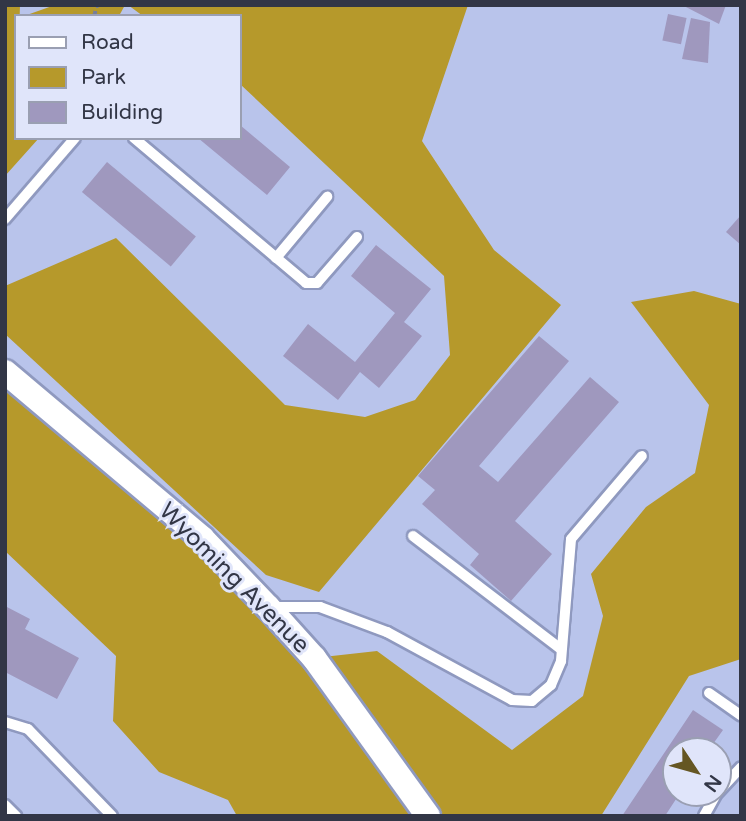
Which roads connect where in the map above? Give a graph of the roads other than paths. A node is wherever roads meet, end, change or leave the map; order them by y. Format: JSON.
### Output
{"nodes":[{"id":1,"x":73,"y":140,"type":"edge"},
{"id":2,"x":136,"y":140,"type":"edge"},
{"id":3,"x":327,"y":197,"type":"dead end"},
{"id":4,"x":5,"y":219,"type":"edge"},
{"id":5,"x":358,"y":237,"type":"dead end"},
{"id":6,"x":276,"y":258,"type":"junction"},
{"id":7,"x":5,"y":372,"type":"edge"},
{"id":8,"x":642,"y":456,"type":"dead end"},
{"id":9,"x":413,"y":536,"type":"dead end"},
{"id":10,"x":268,"y":607,"type":"junction"},
{"id":11,"x":561,"y":649,"type":"junction"},
{"id":12,"x":709,"y":693,"type":"dead end"},
{"id":13,"x":741,"y":715,"type":"edge"},
{"id":14,"x":5,"y":722,"type":"edge"},
{"id":15,"x":5,"y":805,"type":"edge"},
{"id":16,"x":16,"y":816,"type":"edge"},
{"id":17,"x":112,"y":816,"type":"edge"},
{"id":18,"x":428,"y":816,"type":"edge"}],
"edges":[{"from":1,"to":4,"type":"lane"},
{"from":2,"to":6,"type":"lane"},
{"from":3,"to":6,"type":"lane"},
{"from":5,"to":6,"type":"lane"},
{"from":7,"to":10,"type":"street","name":"Wyoming Avenue"},
{"from":8,"to":11,"type":"lane"},
{"from":9,"to":11,"type":"lane"},
{"from":10,"to":11,"type":"lane"},
{"from":10,"to":18,"type":"street","name":"Wyoming Avenue"},
{"from":12,"to":13,"type":"lane"},
{"from":14,"to":17,"type":"lane"},
{"from":15,"to":16,"type":"lane"}]}
